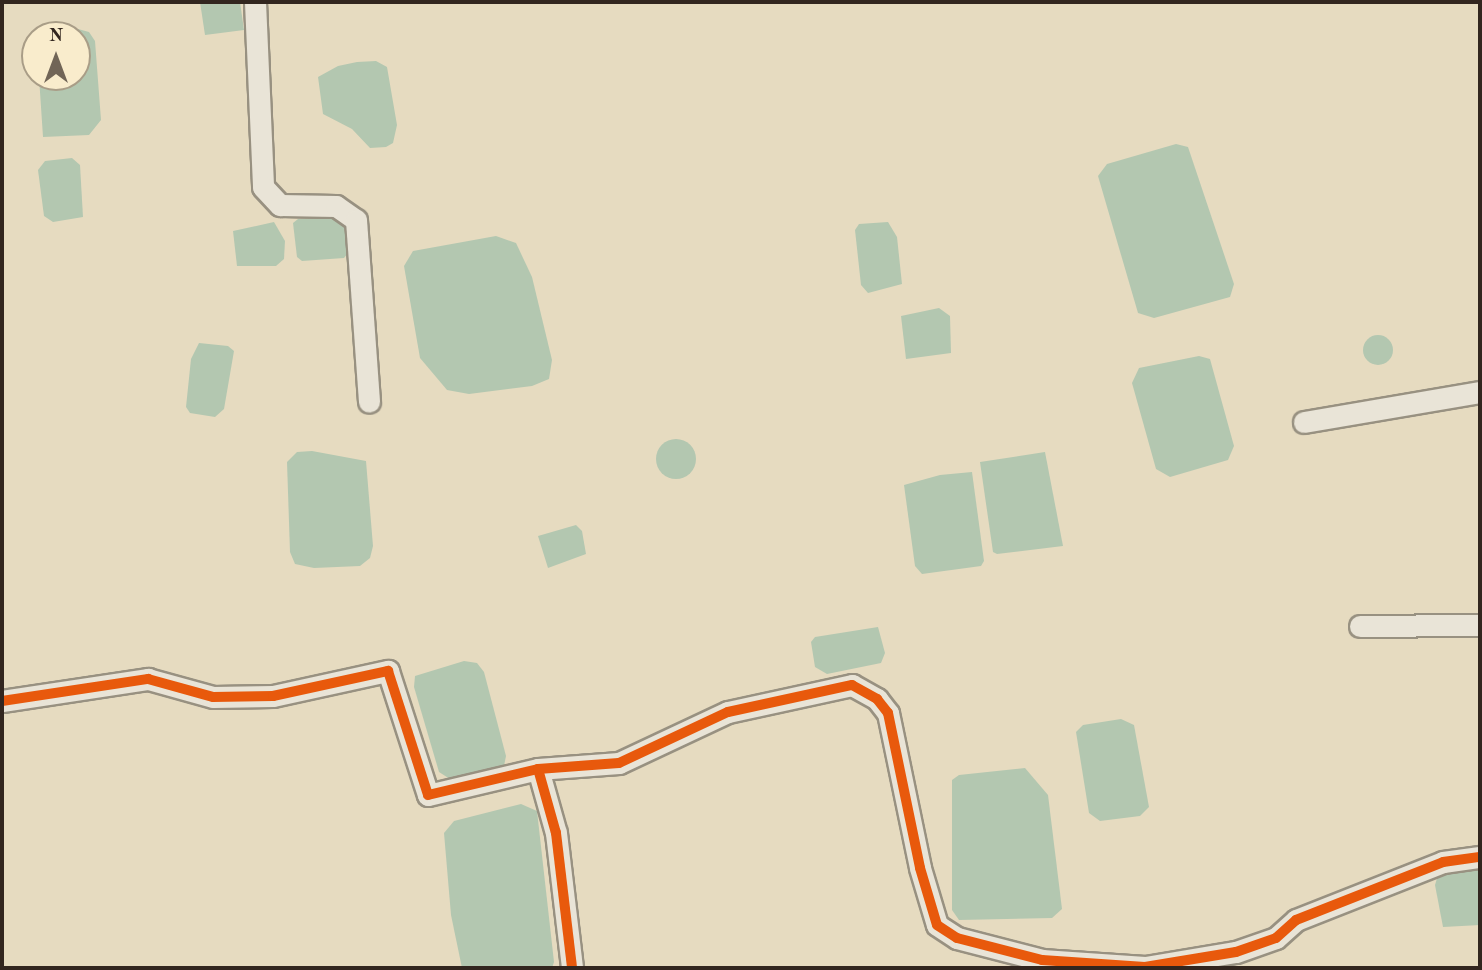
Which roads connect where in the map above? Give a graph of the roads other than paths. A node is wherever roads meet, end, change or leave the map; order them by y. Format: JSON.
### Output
{"nodes":[{"id":1,"x":254,"y":2,"type":"edge"},
{"id":2,"x":1480,"y":392,"type":"edge"},
{"id":3,"x":369,"y":402,"type":"dead end"},
{"id":4,"x":1304,"y":422,"type":"dead end"},
{"id":5,"x":1480,"y":625,"type":"edge"},
{"id":6,"x":1360,"y":626,"type":"dead end"},
{"id":7,"x":2,"y":701,"type":"edge"},
{"id":8,"x":538,"y":769,"type":"junction"},
{"id":9,"x":1480,"y":857,"type":"edge"},
{"id":10,"x":1016,"y":961,"type":"edge"},
{"id":11,"x":572,"y":968,"type":"edge"}],
"edges":[{"from":1,"to":3,"type":"street"},
{"from":2,"to":4,"type":"street"},
{"from":5,"to":6,"type":"street"},
{"from":7,"to":8,"type":"street"},
{"from":8,"to":10,"type":"street"},
{"from":8,"to":11,"type":"street"},
{"from":9,"to":10,"type":"street"}]}
